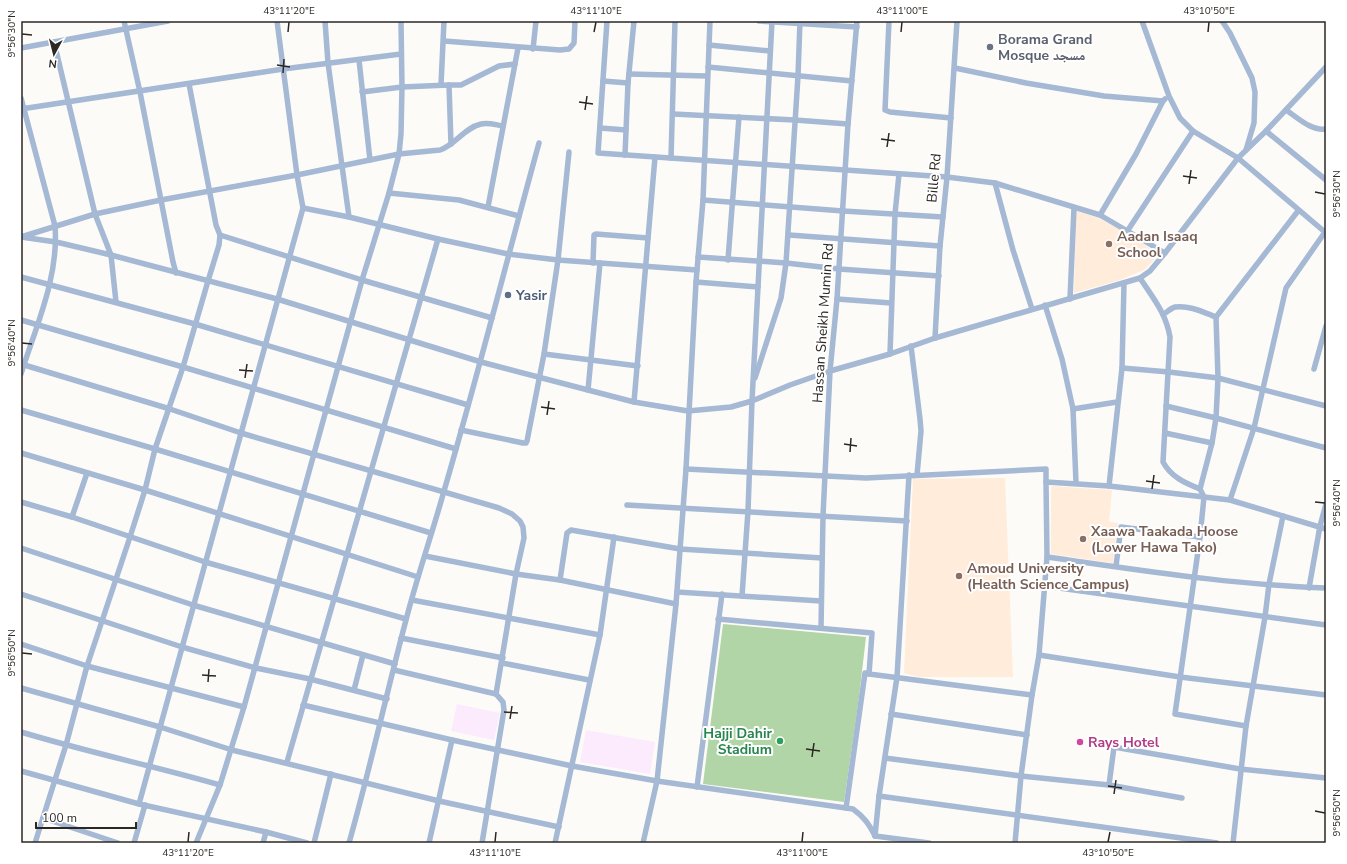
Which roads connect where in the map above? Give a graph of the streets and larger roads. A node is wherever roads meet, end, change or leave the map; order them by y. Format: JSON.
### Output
{"nodes":[{"id":1,"x":124,"y":21,"type":"edge"},
{"id":2,"x":168,"y":21,"type":"edge"},
{"id":3,"x":277,"y":21,"type":"edge"},
{"id":4,"x":325,"y":21,"type":"edge"},
{"id":5,"x":401,"y":21,"type":"edge"},
{"id":6,"x":444,"y":21,"type":"edge"},
{"id":7,"x":536,"y":21,"type":"edge"},
{"id":8,"x":575,"y":21,"type":"edge"},
{"id":9,"x":607,"y":21,"type":"edge"},
{"id":10,"x":634,"y":21,"type":"edge"},
{"id":11,"x":675,"y":21,"type":"edge"},
{"id":12,"x":710,"y":21,"type":"edge"},
{"id":13,"x":759,"y":21,"type":"edge"},
{"id":14,"x":889,"y":21,"type":"edge"},
{"id":15,"x":957,"y":21,"type":"edge"},
{"id":16,"x":1142,"y":21,"type":"edge"},
{"id":17,"x":1222,"y":21,"type":"edge"},
{"id":18,"x":772,"y":22,"type":"edge"},
{"id":19,"x":800,"y":22,"type":"edge"},
{"id":20,"x":857,"y":24,"type":"edge"},
{"id":21,"x":126,"y":29,"type":"junction"},
{"id":22,"x":54,"y":42,"type":"junction"},
{"id":23,"x":444,"y":42,"type":"junction"},
{"id":24,"x":709,"y":45,"type":"junction"},
{"id":25,"x":21,"y":48,"type":"edge"},
{"id":26,"x":518,"y":48,"type":"junction"},
{"id":27,"x":533,"y":48,"type":"junction"},
{"id":28,"x":770,"y":51,"type":"junction"},
{"id":29,"x":401,"y":54,"type":"junction"},
{"id":30,"x":359,"y":60,"type":"junction"},
{"id":31,"x":328,"y":63,"type":"junction"},
{"id":32,"x":515,"y":64,"type":"junction"},
{"id":33,"x":1326,"y":66,"type":"edge"},
{"id":34,"x":708,"y":67,"type":"junction"},
{"id":35,"x":955,"y":68,"type":"junction"},
{"id":36,"x":283,"y":69,"type":"junction"},
{"id":37,"x":629,"y":74,"type":"junction"},
{"id":38,"x":769,"y":74,"type":"junction"},
{"id":39,"x":674,"y":75,"type":"junction"},
{"id":40,"x":707,"y":76,"type":"junction"},
{"id":41,"x":798,"y":76,"type":"junction"},
{"id":42,"x":603,"y":81,"type":"junction"},
{"id":43,"x":852,"y":82,"type":"junction"},
{"id":44,"x":628,"y":83,"type":"junction"},
{"id":45,"x":189,"y":84,"type":"junction"},
{"id":46,"x":441,"y":85,"type":"junction"},
{"id":47,"x":449,"y":85,"type":"junction"},
{"id":48,"x":402,"y":87,"type":"junction"},
{"id":49,"x":140,"y":92,"type":"junction"},
{"id":50,"x":362,"y":92,"type":"junction"},
{"id":51,"x":1169,"y":96,"type":"junction"},
{"id":52,"x":21,"y":98,"type":"edge"},
{"id":53,"x":68,"y":101,"type":"junction"},
{"id":54,"x":1163,"y":101,"type":"junction"},
{"id":55,"x":22,"y":108,"type":"edge"},
{"id":56,"x":1286,"y":110,"type":"junction"},
{"id":57,"x":673,"y":114,"type":"junction"},
{"id":58,"x":707,"y":116,"type":"junction"},
{"id":59,"x":739,"y":117,"type":"junction"},
{"id":60,"x":767,"y":118,"type":"junction"},
{"id":61,"x":951,"y":118,"type":"junction"},
{"id":62,"x":795,"y":120,"type":"junction"},
{"id":63,"x":848,"y":124,"type":"junction"},
{"id":64,"x":503,"y":126,"type":"junction"},
{"id":65,"x":600,"y":128,"type":"junction"},
{"id":66,"x":1326,"y":129,"type":"edge"},
{"id":67,"x":626,"y":130,"type":"junction"},
{"id":68,"x":1193,"y":131,"type":"junction"},
{"id":69,"x":1266,"y":131,"type":"junction"},
{"id":70,"x":539,"y":142,"type":"dead end"},
{"id":71,"x":452,"y":144,"type":"junction"},
{"id":72,"x":1246,"y":150,"type":"junction"},
{"id":73,"x":569,"y":152,"type":"dead end"},
{"id":74,"x":399,"y":154,"type":"junction"},
{"id":75,"x":625,"y":155,"type":"junction"},
{"id":76,"x":655,"y":157,"type":"junction"},
{"id":77,"x":671,"y":158,"type":"junction"},
{"id":78,"x":1238,"y":158,"type":"junction"},
{"id":79,"x":370,"y":160,"type":"junction"},
{"id":80,"x":705,"y":160,"type":"junction"},
{"id":81,"x":735,"y":162,"type":"junction"},
{"id":82,"x":764,"y":164,"type":"junction"},
{"id":83,"x":343,"y":165,"type":"junction"},
{"id":84,"x":792,"y":166,"type":"junction"},
{"id":85,"x":846,"y":170,"type":"junction"},
{"id":86,"x":899,"y":174,"type":"junction"},
{"id":87,"x":297,"y":175,"type":"junction"},
{"id":88,"x":947,"y":177,"type":"junction"},
{"id":89,"x":1326,"y":180,"type":"edge"},
{"id":90,"x":995,"y":183,"type":"junction"},
{"id":91,"x":209,"y":191,"type":"junction"},
{"id":92,"x":389,"y":193,"type":"junction"},
{"id":93,"x":161,"y":200,"type":"junction"},
{"id":94,"x":703,"y":200,"type":"junction"},
{"id":95,"x":732,"y":202,"type":"junction"},
{"id":96,"x":762,"y":205,"type":"junction"},
{"id":97,"x":790,"y":207,"type":"junction"},
{"id":98,"x":303,"y":208,"type":"junction"},
{"id":99,"x":488,"y":208,"type":"junction"},
{"id":100,"x":1074,"y":208,"type":"junction"},
{"id":101,"x":843,"y":211,"type":"junction"},
{"id":102,"x":1298,"y":211,"type":"junction"},
{"id":103,"x":95,"y":214,"type":"junction"},
{"id":104,"x":895,"y":214,"type":"junction"},
{"id":105,"x":1100,"y":215,"type":"junction"},
{"id":106,"x":519,"y":216,"type":"junction"},
{"id":107,"x":349,"y":217,"type":"junction"},
{"id":108,"x":943,"y":217,"type":"junction"},
{"id":109,"x":379,"y":225,"type":"junction"},
{"id":110,"x":55,"y":226,"type":"junction"},
{"id":111,"x":1128,"y":230,"type":"junction"},
{"id":112,"x":1325,"y":233,"type":"edge"},
{"id":113,"x":220,"y":235,"type":"junction"},
{"id":114,"x":789,"y":235,"type":"junction"},
{"id":115,"x":21,"y":237,"type":"edge"},
{"id":116,"x":648,"y":238,"type":"junction"},
{"id":117,"x":438,"y":239,"type":"junction"},
{"id":118,"x":841,"y":240,"type":"junction"},
{"id":119,"x":56,"y":242,"type":"junction"},
{"id":120,"x":894,"y":243,"type":"junction"},
{"id":121,"x":940,"y":246,"type":"junction"},
{"id":122,"x":1165,"y":253,"type":"junction"},
{"id":123,"x":508,"y":254,"type":"junction"},
{"id":124,"x":111,"y":255,"type":"junction"},
{"id":125,"x":290,"y":257,"type":"junction"},
{"id":126,"x":698,"y":258,"type":"junction"},
{"id":127,"x":558,"y":260,"type":"junction"},
{"id":128,"x":728,"y":260,"type":"junction"},
{"id":129,"x":593,"y":262,"type":"junction"},
{"id":130,"x":759,"y":262,"type":"junction"},
{"id":131,"x":600,"y":263,"type":"junction"},
{"id":132,"x":786,"y":263,"type":"junction"},
{"id":133,"x":646,"y":267,"type":"junction"},
{"id":134,"x":839,"y":269,"type":"junction"},
{"id":135,"x":697,"y":270,"type":"junction"},
{"id":136,"x":176,"y":273,"type":"junction"},
{"id":137,"x":893,"y":273,"type":"junction"},
{"id":138,"x":939,"y":276,"type":"junction"},
{"id":139,"x":21,"y":277,"type":"edge"},
{"id":140,"x":1140,"y":278,"type":"junction"},
{"id":141,"x":362,"y":280,"type":"junction"},
{"id":142,"x":208,"y":281,"type":"junction"},
{"id":143,"x":696,"y":282,"type":"junction"},
{"id":144,"x":1124,"y":283,"type":"junction"},
{"id":145,"x":50,"y":284,"type":"junction"},
{"id":146,"x":758,"y":286,"type":"junction"},
{"id":147,"x":421,"y":298,"type":"junction"},
{"id":148,"x":277,"y":299,"type":"junction"},
{"id":149,"x":1070,"y":299,"type":"junction"},
{"id":150,"x":837,"y":300,"type":"junction"},
{"id":151,"x":116,"y":302,"type":"junction"},
{"id":152,"x":892,"y":303,"type":"junction"},
{"id":153,"x":1045,"y":305,"type":"junction"},
{"id":154,"x":1032,"y":309,"type":"junction"},
{"id":155,"x":1164,"y":314,"type":"junction"},
{"id":156,"x":1216,"y":317,"type":"junction"},
{"id":157,"x":492,"y":318,"type":"junction"},
{"id":158,"x":21,"y":320,"type":"edge"},
{"id":159,"x":351,"y":322,"type":"junction"},
{"id":160,"x":195,"y":324,"type":"junction"},
{"id":161,"x":37,"y":325,"type":"junction"},
{"id":162,"x":1326,"y":326,"type":"edge"},
{"id":163,"x":935,"y":338,"type":"junction"},
{"id":164,"x":408,"y":340,"type":"junction"},
{"id":165,"x":264,"y":346,"type":"junction"},
{"id":166,"x":911,"y":346,"type":"junction"},
{"id":167,"x":544,"y":354,"type":"junction"},
{"id":168,"x":890,"y":354,"type":"junction"},
{"id":169,"x":591,"y":360,"type":"junction"},
{"id":170,"x":481,"y":362,"type":"junction"},
{"id":171,"x":22,"y":364,"type":"edge"},
{"id":172,"x":338,"y":366,"type":"junction"},
{"id":173,"x":638,"y":366,"type":"junction"},
{"id":174,"x":184,"y":367,"type":"junction"},
{"id":175,"x":1122,"y":368,"type":"junction"},
{"id":176,"x":1314,"y":369,"type":"dead end"},
{"id":177,"x":830,"y":371,"type":"junction"},
{"id":178,"x":1169,"y":372,"type":"junction"},
{"id":179,"x":21,"y":374,"type":"edge"},
{"id":180,"x":540,"y":377,"type":"junction"},
{"id":181,"x":1218,"y":378,"type":"junction"},
{"id":182,"x":396,"y":383,"type":"junction"},
{"id":183,"x":753,"y":384,"type":"junction"},
{"id":184,"x":253,"y":388,"type":"junction"},
{"id":185,"x":588,"y":390,"type":"junction"},
{"id":186,"x":1263,"y":390,"type":"junction"},
{"id":187,"x":752,"y":401,"type":"junction"},
{"id":188,"x":634,"y":402,"type":"junction"},
{"id":189,"x":1117,"y":402,"type":"junction"},
{"id":190,"x":468,"y":405,"type":"junction"},
{"id":191,"x":1166,"y":406,"type":"junction"},
{"id":192,"x":1326,"y":406,"type":"edge"},
{"id":193,"x":170,"y":408,"type":"junction"},
{"id":194,"x":1073,"y":409,"type":"junction"},
{"id":195,"x":21,"y":410,"type":"edge"},
{"id":196,"x":325,"y":411,"type":"junction"},
{"id":197,"x":688,"y":411,"type":"junction"},
{"id":198,"x":1216,"y":418,"type":"junction"},
{"id":199,"x":383,"y":428,"type":"junction"},
{"id":200,"x":1254,"y":428,"type":"junction"},
{"id":201,"x":462,"y":430,"type":"junction"},
{"id":202,"x":241,"y":433,"type":"junction"},
{"id":203,"x":1165,"y":434,"type":"junction"},
{"id":204,"x":1212,"y":443,"type":"junction"},
{"id":205,"x":1326,"y":448,"type":"edge"},
{"id":206,"x":155,"y":449,"type":"junction"},
{"id":207,"x":456,"y":450,"type":"junction"},
{"id":208,"x":21,"y":453,"type":"edge"},
{"id":209,"x":313,"y":454,"type":"junction"},
{"id":210,"x":686,"y":469,"type":"junction"},
{"id":211,"x":370,"y":471,"type":"junction"},
{"id":212,"x":749,"y":472,"type":"junction"},
{"id":213,"x":87,"y":473,"type":"junction"},
{"id":214,"x":230,"y":473,"type":"junction"},
{"id":215,"x":909,"y":475,"type":"junction"},
{"id":216,"x":917,"y":475,"type":"junction"},
{"id":217,"x":825,"y":477,"type":"junction"},
{"id":218,"x":1046,"y":482,"type":"junction"},
{"id":219,"x":1076,"y":483,"type":"junction"},
{"id":220,"x":1109,"y":486,"type":"junction"},
{"id":221,"x":1200,"y":489,"type":"junction"},
{"id":222,"x":145,"y":490,"type":"junction"},
{"id":223,"x":444,"y":492,"type":"junction"},
{"id":224,"x":303,"y":494,"type":"junction"},
{"id":225,"x":1204,"y":497,"type":"junction"},
{"id":226,"x":1230,"y":500,"type":"junction"},
{"id":227,"x":21,"y":502,"type":"edge"},
{"id":228,"x":1326,"y":504,"type":"edge"},
{"id":229,"x":627,"y":505,"type":"dead end"},
{"id":230,"x":683,"y":508,"type":"junction"},
{"id":231,"x":748,"y":511,"type":"junction"},
{"id":232,"x":359,"y":512,"type":"junction"},
{"id":233,"x":218,"y":514,"type":"junction"},
{"id":234,"x":72,"y":516,"type":"junction"},
{"id":235,"x":823,"y":516,"type":"junction"},
{"id":236,"x":1284,"y":516,"type":"junction"},
{"id":237,"x":907,"y":521,"type":"junction"},
{"id":238,"x":1320,"y":526,"type":"junction"},
{"id":239,"x":1326,"y":528,"type":"edge"},
{"id":240,"x":431,"y":533,"type":"junction"},
{"id":241,"x":130,"y":537,"type":"junction"},
{"id":242,"x":291,"y":537,"type":"junction"},
{"id":243,"x":1200,"y":537,"type":"junction"},
{"id":244,"x":614,"y":538,"type":"junction"},
{"id":245,"x":21,"y":548,"type":"edge"},
{"id":246,"x":680,"y":549,"type":"junction"},
{"id":247,"x":745,"y":554,"type":"junction"},
{"id":248,"x":346,"y":555,"type":"junction"},
{"id":249,"x":425,"y":556,"type":"junction"},
{"id":250,"x":1047,"y":557,"type":"junction"},
{"id":251,"x":822,"y":558,"type":"junction"},
{"id":252,"x":205,"y":562,"type":"junction"},
{"id":253,"x":1116,"y":566,"type":"junction"},
{"id":254,"x":516,"y":574,"type":"junction"},
{"id":255,"x":418,"y":577,"type":"junction"},
{"id":256,"x":1194,"y":577,"type":"junction"},
{"id":257,"x":116,"y":580,"type":"junction"},
{"id":258,"x":560,"y":580,"type":"junction"},
{"id":259,"x":278,"y":584,"type":"junction"},
{"id":260,"x":1270,"y":584,"type":"junction"},
{"id":261,"x":1045,"y":586,"type":"junction"},
{"id":262,"x":1309,"y":588,"type":"junction"},
{"id":263,"x":1326,"y":588,"type":"edge"},
{"id":264,"x":606,"y":589,"type":"junction"},
{"id":265,"x":677,"y":592,"type":"junction"},
{"id":266,"x":21,"y":594,"type":"edge"},
{"id":267,"x":722,"y":594,"type":"junction"},
{"id":268,"x":742,"y":596,"type":"junction"},
{"id":269,"x":334,"y":599,"type":"junction"},
{"id":270,"x":412,"y":600,"type":"junction"},
{"id":271,"x":821,"y":601,"type":"junction"},
{"id":272,"x":676,"y":604,"type":"junction"},
{"id":273,"x":193,"y":606,"type":"junction"},
{"id":274,"x":1191,"y":606,"type":"junction"},
{"id":275,"x":510,"y":618,"type":"junction"},
{"id":276,"x":1265,"y":618,"type":"junction"},
{"id":277,"x":406,"y":619,"type":"junction"},
{"id":278,"x":718,"y":619,"type":"junction"},
{"id":279,"x":102,"y":621,"type":"junction"},
{"id":280,"x":1326,"y":625,"type":"edge"},
{"id":281,"x":266,"y":627,"type":"junction"},
{"id":282,"x":821,"y":628,"type":"junction"},
{"id":283,"x":600,"y":635,"type":"junction"},
{"id":284,"x":401,"y":638,"type":"junction"},
{"id":285,"x":321,"y":642,"type":"junction"},
{"id":286,"x":21,"y":644,"type":"edge"},
{"id":287,"x":182,"y":647,"type":"junction"},
{"id":288,"x":363,"y":655,"type":"junction"},
{"id":289,"x":1039,"y":655,"type":"junction"},
{"id":290,"x":502,"y":660,"type":"junction"},
{"id":291,"x":87,"y":666,"type":"junction"},
{"id":292,"x":394,"y":667,"type":"junction"},
{"id":293,"x":256,"y":668,"type":"junction"},
{"id":294,"x":869,"y":674,"type":"junction"},
{"id":295,"x":897,"y":677,"type":"junction"},
{"id":296,"x":1180,"y":677,"type":"junction"},
{"id":297,"x":310,"y":679,"type":"junction"},
{"id":298,"x":589,"y":680,"type":"junction"},
{"id":299,"x":1253,"y":686,"type":"junction"},
{"id":300,"x":21,"y":688,"type":"edge"},
{"id":301,"x":171,"y":688,"type":"junction"},
{"id":302,"x":354,"y":690,"type":"junction"},
{"id":303,"x":496,"y":694,"type":"junction"},
{"id":304,"x":1032,"y":695,"type":"junction"},
{"id":305,"x":1326,"y":695,"type":"edge"},
{"id":306,"x":387,"y":699,"type":"junction"},
{"id":307,"x":76,"y":704,"type":"junction"},
{"id":308,"x":303,"y":705,"type":"junction"},
{"id":309,"x":244,"y":707,"type":"junction"},
{"id":310,"x":892,"y":714,"type":"junction"},
{"id":311,"x":381,"y":724,"type":"junction"},
{"id":312,"x":1246,"y":726,"type":"junction"},
{"id":313,"x":160,"y":727,"type":"junction"},
{"id":314,"x":21,"y":732,"type":"edge"},
{"id":315,"x":1027,"y":734,"type":"junction"},
{"id":316,"x":452,"y":740,"type":"junction"},
{"id":317,"x":66,"y":745,"type":"junction"},
{"id":318,"x":232,"y":750,"type":"junction"},
{"id":319,"x":497,"y":750,"type":"junction"},
{"id":320,"x":885,"y":758,"type":"junction"},
{"id":321,"x":287,"y":762,"type":"junction"},
{"id":322,"x":150,"y":765,"type":"junction"},
{"id":323,"x":572,"y":766,"type":"junction"},
{"id":324,"x":1240,"y":769,"type":"junction"},
{"id":325,"x":21,"y":771,"type":"edge"},
{"id":326,"x":332,"y":774,"type":"junction"},
{"id":327,"x":1021,"y":776,"type":"junction"},
{"id":328,"x":1326,"y":778,"type":"edge"},
{"id":329,"x":54,"y":781,"type":"junction"},
{"id":330,"x":657,"y":781,"type":"junction"},
{"id":331,"x":366,"y":783,"type":"junction"},
{"id":332,"x":220,"y":784,"type":"junction"},
{"id":333,"x":1109,"y":784,"type":"junction"},
{"id":334,"x":697,"y":787,"type":"junction"},
{"id":335,"x":879,"y":796,"type":"junction"},
{"id":336,"x":1182,"y":798,"type":"dead end"},
{"id":337,"x":439,"y":801,"type":"junction"},
{"id":338,"x":142,"y":805,"type":"junction"},
{"id":339,"x":846,"y":808,"type":"junction"},
{"id":340,"x":487,"y":812,"type":"junction"},
{"id":341,"x":1018,"y":814,"type":"junction"},
{"id":342,"x":43,"y":818,"type":"junction"},
{"id":343,"x":205,"y":819,"type":"junction"},
{"id":344,"x":559,"y":827,"type":"junction"},
{"id":345,"x":266,"y":832,"type":"junction"},
{"id":346,"x":875,"y":836,"type":"junction"},
{"id":347,"x":35,"y":843,"type":"edge"},
{"id":348,"x":118,"y":843,"type":"edge"},
{"id":349,"x":134,"y":843,"type":"edge"},
{"id":350,"x":196,"y":843,"type":"edge"},
{"id":351,"x":263,"y":843,"type":"edge"},
{"id":352,"x":307,"y":843,"type":"edge"},
{"id":353,"x":314,"y":843,"type":"edge"},
{"id":354,"x":348,"y":843,"type":"edge"},
{"id":355,"x":429,"y":843,"type":"edge"},
{"id":356,"x":482,"y":843,"type":"edge"},
{"id":357,"x":555,"y":843,"type":"edge"},
{"id":358,"x":643,"y":843,"type":"edge"},
{"id":359,"x":929,"y":843,"type":"edge"},
{"id":360,"x":1015,"y":843,"type":"edge"},
{"id":361,"x":1217,"y":843,"type":"edge"},
{"id":362,"x":1233,"y":843,"type":"edge"}],
"edges":[{"from":1,"to":21,"type":"street"},
{"from":2,"to":21,"type":"street"},
{"from":3,"to":36,"type":"street"},
{"from":4,"to":31,"type":"street"},
{"from":5,"to":29,"type":"street"},
{"from":6,"to":23,"type":"street"},
{"from":7,"to":27,"type":"street"},
{"from":8,"to":27,"type":"street"},
{"from":9,"to":42,"type":"street"},
{"from":10,"to":37,"type":"street"},
{"from":11,"to":39,"type":"street"},
{"from":12,"to":24,"type":"street"},
{"from":13,"to":18,"type":"street"},
{"from":14,"to":61,"type":"street"},
{"from":15,"to":35,"type":"street","name":"Bille Rd"},
{"from":16,"to":51,"type":"street"},
{"from":17,"to":72,"type":"street"},
{"from":18,"to":19,"type":"street"},
{"from":18,"to":28,"type":"street"},
{"from":19,"to":20,"type":"street"},
{"from":19,"to":41,"type":"street"},
{"from":20,"to":43,"type":"street","name":"Hassan Sheikh Mumin Rd"},
{"from":21,"to":22,"type":"street"},
{"from":21,"to":49,"type":"street"},
{"from":22,"to":25,"type":"street"},
{"from":22,"to":53,"type":"street"},
{"from":23,"to":26,"type":"street"},
{"from":23,"to":46,"type":"street"},
{"from":24,"to":28,"type":"street"},
{"from":24,"to":34,"type":"street"},
{"from":26,"to":27,"type":"street"},
{"from":26,"to":32,"type":"street"},
{"from":28,"to":38,"type":"street"},
{"from":29,"to":30,"type":"street"},
{"from":29,"to":48,"type":"street"},
{"from":30,"to":31,"type":"street"},
{"from":30,"to":50,"type":"street"},
{"from":31,"to":36,"type":"street"},
{"from":31,"to":83,"type":"street"},
{"from":32,"to":47,"type":"street"},
{"from":32,"to":64,"type":"street"},
{"from":33,"to":56,"type":"street"},
{"from":34,"to":38,"type":"street"},
{"from":34,"to":40,"type":"street"},
{"from":35,"to":54,"type":"street"},
{"from":35,"to":61,"type":"street","name":"Bille Rd"},
{"from":36,"to":45,"type":"street"},
{"from":36,"to":87,"type":"street"},
{"from":37,"to":39,"type":"street"},
{"from":37,"to":44,"type":"street"},
{"from":38,"to":41,"type":"street"},
{"from":38,"to":60,"type":"street"},
{"from":39,"to":40,"type":"street"},
{"from":39,"to":57,"type":"street"},
{"from":40,"to":58,"type":"street"},
{"from":41,"to":43,"type":"street"},
{"from":41,"to":62,"type":"street"},
{"from":42,"to":44,"type":"street"},
{"from":42,"to":65,"type":"street"},
{"from":43,"to":63,"type":"street","name":"Hassan Sheikh Mumin Rd"},
{"from":44,"to":67,"type":"street"},
{"from":45,"to":49,"type":"street"},
{"from":45,"to":91,"type":"street"},
{"from":46,"to":47,"type":"street"},
{"from":46,"to":48,"type":"street"},
{"from":47,"to":71,"type":"street"},
{"from":48,"to":50,"type":"street"},
{"from":48,"to":74,"type":"street"},
{"from":49,"to":53,"type":"street"},
{"from":49,"to":93,"type":"street"},
{"from":50,"to":79,"type":"street"},
{"from":51,"to":54,"type":"street"},
{"from":51,"to":68,"type":"street"},
{"from":52,"to":55,"type":"street"},
{"from":53,"to":55,"type":"street"},
{"from":53,"to":103,"type":"street"},
{"from":54,"to":105,"type":"street"},
{"from":55,"to":110,"type":"street"},
{"from":56,"to":66,"type":"street"},
{"from":56,"to":69,"type":"street"},
{"from":57,"to":58,"type":"street"},
{"from":57,"to":77,"type":"street"},
{"from":58,"to":59,"type":"street"},
{"from":58,"to":80,"type":"street"},
{"from":59,"to":60,"type":"street"},
{"from":59,"to":81,"type":"street"},
{"from":60,"to":62,"type":"street"},
{"from":60,"to":82,"type":"street"},
{"from":61,"to":88,"type":"street","name":"Bille Rd"},
{"from":62,"to":63,"type":"street"},
{"from":62,"to":84,"type":"street"},
{"from":63,"to":85,"type":"street","name":"Hassan Sheikh Mumin Rd"},
{"from":64,"to":71,"type":"street"},
{"from":64,"to":99,"type":"street"},
{"from":65,"to":67,"type":"street"},
{"from":65,"to":75,"type":"street"},
{"from":67,"to":75,"type":"street"},
{"from":68,"to":78,"type":"street"},
{"from":68,"to":111,"type":"street"},
{"from":69,"to":72,"type":"street"},
{"from":69,"to":89,"type":"street"},
{"from":70,"to":106,"type":"street"},
{"from":71,"to":74,"type":"street"},
{"from":72,"to":78,"type":"street"},
{"from":73,"to":127,"type":"street"},
{"from":74,"to":79,"type":"street"},
{"from":74,"to":92,"type":"street"},
{"from":75,"to":76,"type":"street"},
{"from":76,"to":77,"type":"street"},
{"from":76,"to":116,"type":"street"},
{"from":77,"to":80,"type":"street"},
{"from":78,"to":102,"type":"street"},
{"from":78,"to":122,"type":"street"},
{"from":79,"to":83,"type":"street"},
{"from":80,"to":81,"type":"street"},
{"from":80,"to":94,"type":"street"},
{"from":81,"to":82,"type":"street"},
{"from":81,"to":95,"type":"street"},
{"from":82,"to":84,"type":"street"},
{"from":82,"to":96,"type":"street"},
{"from":83,"to":87,"type":"street"},
{"from":83,"to":107,"type":"street"},
{"from":84,"to":85,"type":"street"},
{"from":84,"to":97,"type":"street"},
{"from":85,"to":86,"type":"street"},
{"from":85,"to":101,"type":"street","name":"Hassan Sheikh Mumin Rd"},
{"from":86,"to":88,"type":"street"},
{"from":86,"to":104,"type":"street"},
{"from":87,"to":91,"type":"street"},
{"from":87,"to":98,"type":"street"},
{"from":88,"to":90,"type":"street"},
{"from":88,"to":108,"type":"street","name":"Bille Rd"},
{"from":90,"to":100,"type":"street"},
{"from":90,"to":154,"type":"street"},
{"from":91,"to":93,"type":"street"},
{"from":91,"to":113,"type":"street"},
{"from":92,"to":99,"type":"street"},
{"from":92,"to":109,"type":"street"},
{"from":93,"to":103,"type":"street"},
{"from":93,"to":136,"type":"street"},
{"from":94,"to":95,"type":"street"},
{"from":94,"to":126,"type":"street"},
{"from":95,"to":96,"type":"street"},
{"from":95,"to":128,"type":"street"},
{"from":96,"to":97,"type":"street"},
{"from":96,"to":130,"type":"street"},
{"from":97,"to":101,"type":"street"},
{"from":97,"to":114,"type":"street"},
{"from":98,"to":107,"type":"street"},
{"from":98,"to":125,"type":"street"},
{"from":99,"to":106,"type":"street"},
{"from":100,"to":105,"type":"street"},
{"from":100,"to":149,"type":"street"},
{"from":101,"to":104,"type":"street"},
{"from":101,"to":118,"type":"street","name":"Hassan Sheikh Mumin Rd"},
{"from":102,"to":112,"type":"street"},
{"from":102,"to":156,"type":"street"},
{"from":103,"to":110,"type":"street"},
{"from":103,"to":124,"type":"street"},
{"from":104,"to":108,"type":"street"},
{"from":104,"to":120,"type":"street"},
{"from":105,"to":111,"type":"street"},
{"from":106,"to":123,"type":"street"},
{"from":107,"to":109,"type":"street"},
{"from":108,"to":121,"type":"street","name":"Bille Rd"},
{"from":109,"to":117,"type":"street"},
{"from":109,"to":141,"type":"street"},
{"from":110,"to":115,"type":"street"},
{"from":110,"to":119,"type":"street"},
{"from":111,"to":122,"type":"street"},
{"from":112,"to":186,"type":"street"},
{"from":113,"to":125,"type":"street"},
{"from":113,"to":142,"type":"street"},
{"from":114,"to":118,"type":"street"},
{"from":114,"to":132,"type":"street"},
{"from":115,"to":119,"type":"street"},
{"from":116,"to":129,"type":"street"},
{"from":116,"to":133,"type":"street"},
{"from":117,"to":123,"type":"street"},
{"from":117,"to":147,"type":"street"},
{"from":118,"to":120,"type":"street"},
{"from":118,"to":134,"type":"street","name":"Hassan Sheikh Mumin Rd"},
{"from":119,"to":124,"type":"street"},
{"from":119,"to":145,"type":"street"},
{"from":120,"to":121,"type":"street"},
{"from":120,"to":137,"type":"street"},
{"from":121,"to":138,"type":"street","name":"Bille Rd"},
{"from":122,"to":140,"type":"street"},
{"from":123,"to":127,"type":"street"},
{"from":123,"to":157,"type":"street"},
{"from":124,"to":136,"type":"street"},
{"from":124,"to":151,"type":"street"},
{"from":125,"to":141,"type":"street"},
{"from":125,"to":148,"type":"street"},
{"from":126,"to":128,"type":"street"},
{"from":126,"to":135,"type":"street"},
{"from":127,"to":129,"type":"street"},
{"from":127,"to":167,"type":"street"},
{"from":128,"to":130,"type":"street"},
{"from":129,"to":131,"type":"street"},
{"from":130,"to":132,"type":"street"},
{"from":130,"to":146,"type":"street"},
{"from":131,"to":133,"type":"street"},
{"from":131,"to":169,"type":"street"},
{"from":132,"to":134,"type":"street"},
{"from":132,"to":183,"type":"street"},
{"from":133,"to":135,"type":"street"},
{"from":133,"to":173,"type":"street"},
{"from":134,"to":137,"type":"street"},
{"from":134,"to":150,"type":"street","name":"Hassan Sheikh Mumin Rd"},
{"from":135,"to":143,"type":"street"},
{"from":136,"to":142,"type":"street"},
{"from":137,"to":138,"type":"street"},
{"from":137,"to":152,"type":"street"},
{"from":138,"to":163,"type":"street","name":"Bille Rd"},
{"from":139,"to":145,"type":"street"},
{"from":140,"to":144,"type":"street"},
{"from":140,"to":155,"type":"street"},
{"from":141,"to":147,"type":"street"},
{"from":141,"to":159,"type":"street"},
{"from":142,"to":148,"type":"street"},
{"from":142,"to":160,"type":"street"},
{"from":143,"to":146,"type":"street"},
{"from":143,"to":197,"type":"street"},
{"from":144,"to":149,"type":"street"},
{"from":144,"to":175,"type":"street"},
{"from":145,"to":151,"type":"street"},
{"from":145,"to":161,"type":"street"},
{"from":146,"to":183,"type":"street"},
{"from":147,"to":157,"type":"street"},
{"from":147,"to":164,"type":"street"},
{"from":148,"to":159,"type":"street"},
{"from":148,"to":165,"type":"street"},
{"from":149,"to":153,"type":"street"},
{"from":150,"to":152,"type":"street"},
{"from":150,"to":177,"type":"street","name":"Hassan Sheikh Mumin Rd"},
{"from":151,"to":160,"type":"street"},
{"from":152,"to":168,"type":"street"},
{"from":153,"to":154,"type":"street"},
{"from":153,"to":194,"type":"street"},
{"from":154,"to":163,"type":"street"},
{"from":155,"to":156,"type":"street"},
{"from":155,"to":178,"type":"street"},
{"from":156,"to":181,"type":"street"},
{"from":157,"to":170,"type":"street"},
{"from":158,"to":161,"type":"street"},
{"from":159,"to":164,"type":"street"},
{"from":159,"to":172,"type":"street"},
{"from":160,"to":165,"type":"street"},
{"from":160,"to":174,"type":"street"},
{"from":161,"to":171,"type":"street"},
{"from":161,"to":174,"type":"street"},
{"from":162,"to":176,"type":"street"},
{"from":163,"to":166,"type":"street"},
{"from":164,"to":170,"type":"street"},
{"from":164,"to":182,"type":"street"},
{"from":165,"to":172,"type":"street"},
{"from":165,"to":184,"type":"street"},
{"from":166,"to":168,"type":"street"},
{"from":166,"to":216,"type":"street"},
{"from":167,"to":169,"type":"street"},
{"from":167,"to":180,"type":"street"},
{"from":168,"to":177,"type":"street"},
{"from":169,"to":173,"type":"street"},
{"from":169,"to":185,"type":"street"},
{"from":170,"to":180,"type":"street"},
{"from":170,"to":190,"type":"street"},
{"from":171,"to":179,"type":"street"},
{"from":171,"to":193,"type":"street"},
{"from":172,"to":182,"type":"street"},
{"from":172,"to":196,"type":"street"},
{"from":173,"to":188,"type":"street"},
{"from":174,"to":184,"type":"street"},
{"from":174,"to":193,"type":"street"},
{"from":175,"to":178,"type":"street"},
{"from":175,"to":189,"type":"street"},
{"from":177,"to":187,"type":"street"},
{"from":177,"to":217,"type":"street","name":"Hassan Sheikh Mumin Rd"},
{"from":178,"to":181,"type":"street"},
{"from":178,"to":191,"type":"street"},
{"from":180,"to":185,"type":"street"},
{"from":180,"to":201,"type":"street"},
{"from":181,"to":186,"type":"street"},
{"from":181,"to":198,"type":"street"},
{"from":182,"to":190,"type":"street"},
{"from":182,"to":199,"type":"street"},
{"from":183,"to":187,"type":"street"},
{"from":184,"to":196,"type":"street"},
{"from":184,"to":202,"type":"street"},
{"from":185,"to":188,"type":"street"},
{"from":186,"to":192,"type":"street"},
{"from":186,"to":200,"type":"street"},
{"from":187,"to":197,"type":"street"},
{"from":187,"to":212,"type":"street"},
{"from":188,"to":197,"type":"street"},
{"from":189,"to":194,"type":"street"},
{"from":189,"to":220,"type":"street"},
{"from":190,"to":201,"type":"street"},
{"from":191,"to":198,"type":"street"},
{"from":191,"to":203,"type":"street"},
{"from":193,"to":202,"type":"street"},
{"from":193,"to":206,"type":"street"},
{"from":194,"to":219,"type":"street"},
{"from":195,"to":206,"type":"street"},
{"from":196,"to":199,"type":"street"},
{"from":196,"to":209,"type":"street"},
{"from":197,"to":210,"type":"street"},
{"from":198,"to":200,"type":"street"},
{"from":198,"to":204,"type":"street"},
{"from":199,"to":207,"type":"street"},
{"from":199,"to":211,"type":"street"},
{"from":200,"to":205,"type":"street"},
{"from":200,"to":226,"type":"street"},
{"from":201,"to":207,"type":"street"},
{"from":202,"to":209,"type":"street"},
{"from":202,"to":214,"type":"street"},
{"from":203,"to":204,"type":"street"},
{"from":203,"to":221,"type":"street"},
{"from":204,"to":221,"type":"street"},
{"from":206,"to":214,"type":"street"},
{"from":206,"to":222,"type":"street"},
{"from":207,"to":223,"type":"street"},
{"from":208,"to":213,"type":"street"},
{"from":209,"to":211,"type":"street"},
{"from":209,"to":224,"type":"street"},
{"from":210,"to":212,"type":"street"},
{"from":210,"to":230,"type":"street"},
{"from":211,"to":223,"type":"street"},
{"from":211,"to":232,"type":"street"},
{"from":212,"to":217,"type":"street"},
{"from":212,"to":231,"type":"street"},
{"from":213,"to":222,"type":"street"},
{"from":213,"to":234,"type":"street"},
{"from":214,"to":224,"type":"street"},
{"from":214,"to":233,"type":"street"},
{"from":215,"to":216,"type":"street"},
{"from":215,"to":217,"type":"street"},
{"from":215,"to":237,"type":"street"},
{"from":216,"to":218,"type":"street"},
{"from":217,"to":235,"type":"street","name":"Hassan Sheikh Mumin Rd"},
{"from":218,"to":219,"type":"street"},
{"from":218,"to":250,"type":"street"},
{"from":219,"to":220,"type":"street"},
{"from":220,"to":225,"type":"street"},
{"from":221,"to":225,"type":"street"},
{"from":222,"to":233,"type":"street"},
{"from":222,"to":241,"type":"street"},
{"from":223,"to":240,"type":"street"},
{"from":223,"to":254,"type":"street"},
{"from":224,"to":232,"type":"street"},
{"from":224,"to":242,"type":"street"},
{"from":225,"to":226,"type":"street"},
{"from":225,"to":243,"type":"street"},
{"from":226,"to":236,"type":"street"},
{"from":227,"to":234,"type":"street"},
{"from":228,"to":238,"type":"street"},
{"from":229,"to":230,"type":"street"},
{"from":230,"to":231,"type":"street"},
{"from":230,"to":246,"type":"street"},
{"from":231,"to":235,"type":"street"},
{"from":231,"to":247,"type":"street"},
{"from":232,"to":240,"type":"street"},
{"from":232,"to":248,"type":"street"},
{"from":233,"to":242,"type":"street"},
{"from":233,"to":252,"type":"street"},
{"from":234,"to":241,"type":"street"},
{"from":235,"to":237,"type":"street"},
{"from":235,"to":251,"type":"street","name":"Hassan Sheikh Mumin Rd"},
{"from":236,"to":238,"type":"street"},
{"from":236,"to":260,"type":"street"},
{"from":237,"to":295,"type":"street"},
{"from":238,"to":239,"type":"street"},
{"from":238,"to":262,"type":"street"},
{"from":240,"to":249,"type":"street"},
{"from":241,"to":252,"type":"street"},
{"from":241,"to":257,"type":"street"},
{"from":242,"to":248,"type":"street"},
{"from":242,"to":259,"type":"street"},
{"from":243,"to":253,"type":"street"},
{"from":243,"to":256,"type":"street"},
{"from":244,"to":246,"type":"street"},
{"from":244,"to":258,"type":"street"},
{"from":244,"to":264,"type":"street"},
{"from":245,"to":257,"type":"street"},
{"from":246,"to":247,"type":"street"},
{"from":246,"to":265,"type":"street"},
{"from":247,"to":251,"type":"street"},
{"from":247,"to":268,"type":"street"},
{"from":248,"to":255,"type":"street"},
{"from":248,"to":269,"type":"street"},
{"from":249,"to":254,"type":"street"},
{"from":249,"to":255,"type":"street"},
{"from":250,"to":253,"type":"street"},
{"from":250,"to":261,"type":"street"},
{"from":251,"to":271,"type":"street","name":"Hassan Sheikh Mumin Rd"},
{"from":252,"to":259,"type":"street"},
{"from":252,"to":273,"type":"street"},
{"from":253,"to":256,"type":"street"},
{"from":254,"to":258,"type":"street"},
{"from":254,"to":275,"type":"street"},
{"from":255,"to":270,"type":"street"},
{"from":256,"to":260,"type":"street"},
{"from":256,"to":274,"type":"street"},
{"from":257,"to":273,"type":"street"},
{"from":257,"to":279,"type":"street"},
{"from":258,"to":264,"type":"street"},
{"from":259,"to":269,"type":"street"},
{"from":259,"to":281,"type":"street"},
{"from":260,"to":262,"type":"street"},
{"from":260,"to":276,"type":"street"},
{"from":261,"to":274,"type":"street"},
{"from":261,"to":289,"type":"street"},
{"from":262,"to":263,"type":"street"},
{"from":264,"to":272,"type":"street"},
{"from":264,"to":283,"type":"street"},
{"from":265,"to":267,"type":"street"},
{"from":265,"to":272,"type":"street"},
{"from":266,"to":279,"type":"street"},
{"from":267,"to":268,"type":"street"},
{"from":267,"to":278,"type":"street"},
{"from":268,"to":271,"type":"street"},
{"from":269,"to":277,"type":"street"},
{"from":269,"to":285,"type":"street"},
{"from":270,"to":275,"type":"street"},
{"from":270,"to":277,"type":"street"},
{"from":271,"to":282,"type":"street","name":"Hassan Sheikh Mumin Rd"},
{"from":272,"to":330,"type":"street"},
{"from":273,"to":281,"type":"street"},
{"from":273,"to":287,"type":"street"},
{"from":274,"to":276,"type":"street"},
{"from":274,"to":296,"type":"street"},
{"from":275,"to":283,"type":"street"},
{"from":275,"to":290,"type":"street"},
{"from":276,"to":280,"type":"street"},
{"from":276,"to":299,"type":"street"},
{"from":277,"to":284,"type":"street"},
{"from":278,"to":282,"type":"street"},
{"from":278,"to":334,"type":"street"},
{"from":279,"to":287,"type":"street"},
{"from":279,"to":291,"type":"street"},
{"from":281,"to":285,"type":"street"},
{"from":281,"to":293,"type":"street"},
{"from":282,"to":294,"type":"street"},
{"from":283,"to":298,"type":"street"},
{"from":284,"to":290,"type":"street"},
{"from":284,"to":292,"type":"street"},
{"from":285,"to":288,"type":"street"},
{"from":285,"to":297,"type":"street"},
{"from":286,"to":291,"type":"street"},
{"from":287,"to":293,"type":"street"},
{"from":287,"to":301,"type":"street"},
{"from":288,"to":292,"type":"street"},
{"from":288,"to":302,"type":"street"},
{"from":289,"to":296,"type":"street"},
{"from":289,"to":304,"type":"street"},
{"from":290,"to":298,"type":"street"},
{"from":290,"to":303,"type":"street"},
{"from":291,"to":301,"type":"street"},
{"from":291,"to":307,"type":"street"},
{"from":292,"to":303,"type":"street"},
{"from":292,"to":306,"type":"street"},
{"from":293,"to":297,"type":"street"},
{"from":293,"to":309,"type":"street"},
{"from":294,"to":295,"type":"street"},
{"from":294,"to":339,"type":"street"},
{"from":295,"to":304,"type":"street"},
{"from":295,"to":310,"type":"street"},
{"from":296,"to":299,"type":"street"},
{"from":296,"to":312,"type":"street"},
{"from":297,"to":302,"type":"street"},
{"from":297,"to":308,"type":"street"},
{"from":298,"to":323,"type":"street"},
{"from":299,"to":305,"type":"street"},
{"from":299,"to":312,"type":"street"},
{"from":300,"to":307,"type":"street"},
{"from":301,"to":309,"type":"street"},
{"from":301,"to":313,"type":"street"},
{"from":302,"to":306,"type":"street"},
{"from":303,"to":319,"type":"street"},
{"from":304,"to":315,"type":"street"},
{"from":306,"to":311,"type":"street"},
{"from":307,"to":313,"type":"street"},
{"from":307,"to":317,"type":"street"},
{"from":308,"to":311,"type":"street"},
{"from":308,"to":321,"type":"street"},
{"from":309,"to":318,"type":"street"},
{"from":310,"to":315,"type":"street"},
{"from":310,"to":320,"type":"street"},
{"from":311,"to":316,"type":"street"},
{"from":311,"to":331,"type":"street"},
{"from":312,"to":324,"type":"street"},
{"from":313,"to":318,"type":"street"},
{"from":313,"to":322,"type":"street"},
{"from":314,"to":317,"type":"street"},
{"from":315,"to":327,"type":"street"},
{"from":316,"to":319,"type":"street"},
{"from":316,"to":337,"type":"street"},
{"from":317,"to":322,"type":"street"},
{"from":317,"to":329,"type":"street"},
{"from":318,"to":321,"type":"street"},
{"from":318,"to":332,"type":"street"},
{"from":319,"to":323,"type":"street"},
{"from":319,"to":340,"type":"street"},
{"from":320,"to":327,"type":"street"},
{"from":320,"to":335,"type":"street"},
{"from":321,"to":326,"type":"street"},
{"from":322,"to":332,"type":"street"},
{"from":322,"to":338,"type":"street"},
{"from":323,"to":330,"type":"street"},
{"from":323,"to":344,"type":"street"},
{"from":324,"to":328,"type":"street"},
{"from":324,"to":333,"type":"street"},
{"from":324,"to":362,"type":"street"},
{"from":325,"to":329,"type":"street"},
{"from":326,"to":331,"type":"street"},
{"from":326,"to":353,"type":"street"},
{"from":327,"to":333,"type":"street"},
{"from":327,"to":341,"type":"street"},
{"from":329,"to":338,"type":"street"},
{"from":329,"to":342,"type":"street"},
{"from":330,"to":334,"type":"street"},
{"from":330,"to":358,"type":"street"},
{"from":331,"to":337,"type":"street"},
{"from":331,"to":354,"type":"street"},
{"from":332,"to":343,"type":"street"},
{"from":333,"to":336,"type":"street"},
{"from":334,"to":339,"type":"street"},
{"from":335,"to":341,"type":"street"},
{"from":335,"to":346,"type":"street"},
{"from":337,"to":340,"type":"street"},
{"from":337,"to":355,"type":"street"},
{"from":338,"to":343,"type":"street"},
{"from":338,"to":349,"type":"street"},
{"from":339,"to":346,"type":"street"},
{"from":340,"to":344,"type":"street"},
{"from":340,"to":356,"type":"street"},
{"from":341,"to":360,"type":"street"},
{"from":341,"to":361,"type":"street"},
{"from":342,"to":347,"type":"street"},
{"from":342,"to":348,"type":"street"},
{"from":343,"to":345,"type":"street"},
{"from":343,"to":350,"type":"street"},
{"from":344,"to":357,"type":"street"},
{"from":345,"to":351,"type":"street"},
{"from":345,"to":352,"type":"street"},
{"from":346,"to":359,"type":"street"}]}
